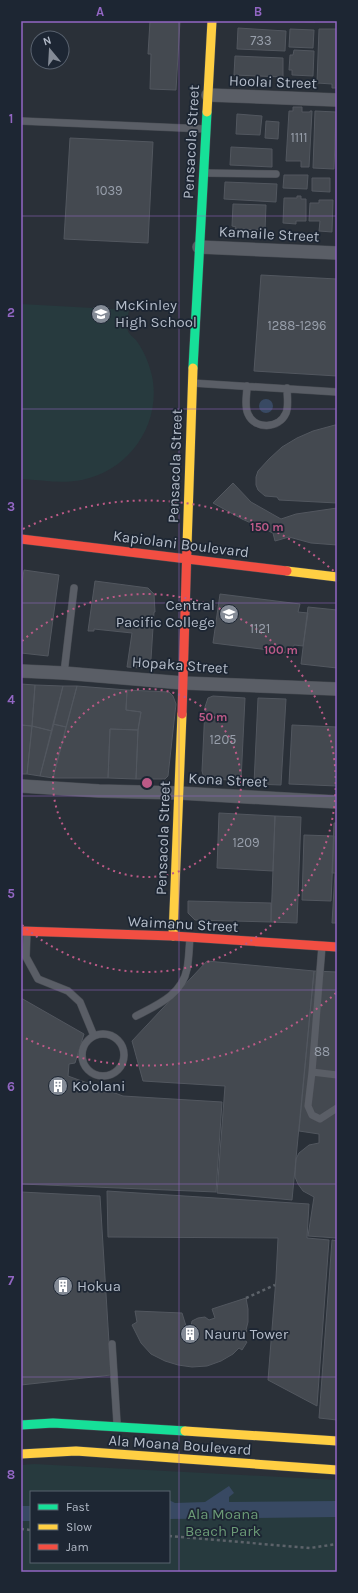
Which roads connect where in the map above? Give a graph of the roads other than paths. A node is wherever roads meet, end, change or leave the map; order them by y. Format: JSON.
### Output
{"nodes":[{"id":1,"x":212,"y":21,"type":"edge"},
{"id":2,"x":208,"y":95,"type":"junction"},
{"id":3,"x":337,"y":100,"type":"edge"},
{"id":4,"x":21,"y":121,"type":"edge"},
{"id":5,"x":206,"y":129,"type":"junction"},
{"id":6,"x":204,"y":173,"type":"junction"},
{"id":7,"x":276,"y":174,"type":"dead end"},
{"id":8,"x":199,"y":247,"type":"junction"},
{"id":9,"x":337,"y":253,"type":"edge"},
{"id":10,"x":192,"y":383,"type":"junction"},
{"id":11,"x":247,"y":386,"type":"junction"},
{"id":12,"x":287,"y":388,"type":"junction"},
{"id":13,"x":337,"y":392,"type":"edge"},
{"id":14,"x":21,"y":539,"type":"edge"},
{"id":15,"x":186,"y":559,"type":"junction"},
{"id":16,"x":337,"y":577,"type":"edge"},
{"id":17,"x":74,"y":588,"type":"dead end"},
{"id":18,"x":21,"y":671,"type":"edge"},
{"id":19,"x":64,"y":672,"type":"junction"},
{"id":20,"x":182,"y":683,"type":"junction"},
{"id":21,"x":337,"y":689,"type":"edge"},
{"id":22,"x":21,"y":786,"type":"edge"},
{"id":23,"x":179,"y":793,"type":"junction"},
{"id":24,"x":337,"y":802,"type":"edge"},
{"id":25,"x":23,"y":932,"type":"edge"},
{"id":26,"x":173,"y":936,"type":"junction"},
{"id":27,"x":190,"y":937,"type":"junction"},
{"id":28,"x":322,"y":946,"type":"junction"},
{"id":29,"x":337,"y":947,"type":"edge"},
{"id":30,"x":136,"y":1016,"type":"dead end"},
{"id":31,"x":94,"y":1036,"type":"junction"},
{"id":32,"x":312,"y":1072,"type":"junction"},
{"id":33,"x":337,"y":1075,"type":"edge"},
{"id":34,"x":337,"y":1108,"type":"edge"},
{"id":35,"x":112,"y":1344,"type":"dead end"},
{"id":36,"x":21,"y":1425,"type":"edge"},
{"id":37,"x":118,"y":1426,"type":"junction"},
{"id":38,"x":337,"y":1441,"type":"edge"},
{"id":39,"x":21,"y":1454,"type":"edge"},
{"id":40,"x":337,"y":1470,"type":"edge"}],
"edges":[{"from":1,"to":2,"type":"main road","name":"Pensacola Street"},
{"from":2,"to":3,"type":"street","name":"Hoolai Street"},
{"from":2,"to":5,"type":"main road","name":"Pensacola Street"},
{"from":4,"to":5,"type":"lane"},
{"from":5,"to":6,"type":"main road","name":"Pensacola Street"},
{"from":6,"to":7,"type":"lane"},
{"from":6,"to":8,"type":"main road","name":"Pensacola Street"},
{"from":8,"to":9,"type":"street","name":"Kamaile Street"},
{"from":8,"to":10,"type":"main road","name":"Pensacola Street"},
{"from":10,"to":11,"type":"lane"},
{"from":10,"to":15,"type":"main road","name":"Pensacola Street"},
{"from":11,"to":12,"type":"lane"},
{"from":11,"to":12,"type":"lane"},
{"from":12,"to":13,"type":"lane"},
{"from":14,"to":15,"type":"main road","name":"Kapiolani Boulevard"},
{"from":15,"to":16,"type":"main road","name":"Kapiolani Boulevard"},
{"from":15,"to":20,"type":"main road","name":"Pensacola Street"},
{"from":17,"to":19,"type":"lane"},
{"from":18,"to":19,"type":"street","name":"Hopaka Street"},
{"from":19,"to":20,"type":"street","name":"Hopaka Street"},
{"from":20,"to":21,"type":"street","name":"Hopaka Street"},
{"from":20,"to":23,"type":"main road","name":"Pensacola Street"},
{"from":22,"to":23,"type":"street","name":"Kona Street"},
{"from":23,"to":24,"type":"street","name":"Kona Street"},
{"from":23,"to":26,"type":"main road","name":"Pensacola Street"},
{"from":25,"to":26,"type":"main road","name":"Waimanu Street"},
{"from":25,"to":31,"type":"lane"},
{"from":26,"to":27,"type":"main road","name":"Waimanu Street"},
{"from":27,"to":28,"type":"main road","name":"Waimanu Street"},
{"from":27,"to":30,"type":"lane"},
{"from":28,"to":29,"type":"main road","name":"Waimanu Street"},
{"from":28,"to":32,"type":"lane"},
{"from":31,"to":31,"type":"lane"},
{"from":32,"to":33,"type":"lane"},
{"from":32,"to":34,"type":"lane"},
{"from":35,"to":37,"type":"lane"},
{"from":36,"to":37,"type":"main road","name":"Ala Moana Boulevard"},
{"from":37,"to":38,"type":"main road","name":"Ala Moana Boulevard"},
{"from":39,"to":40,"type":"main road","name":"Ala Moana Boulevard"}]}
